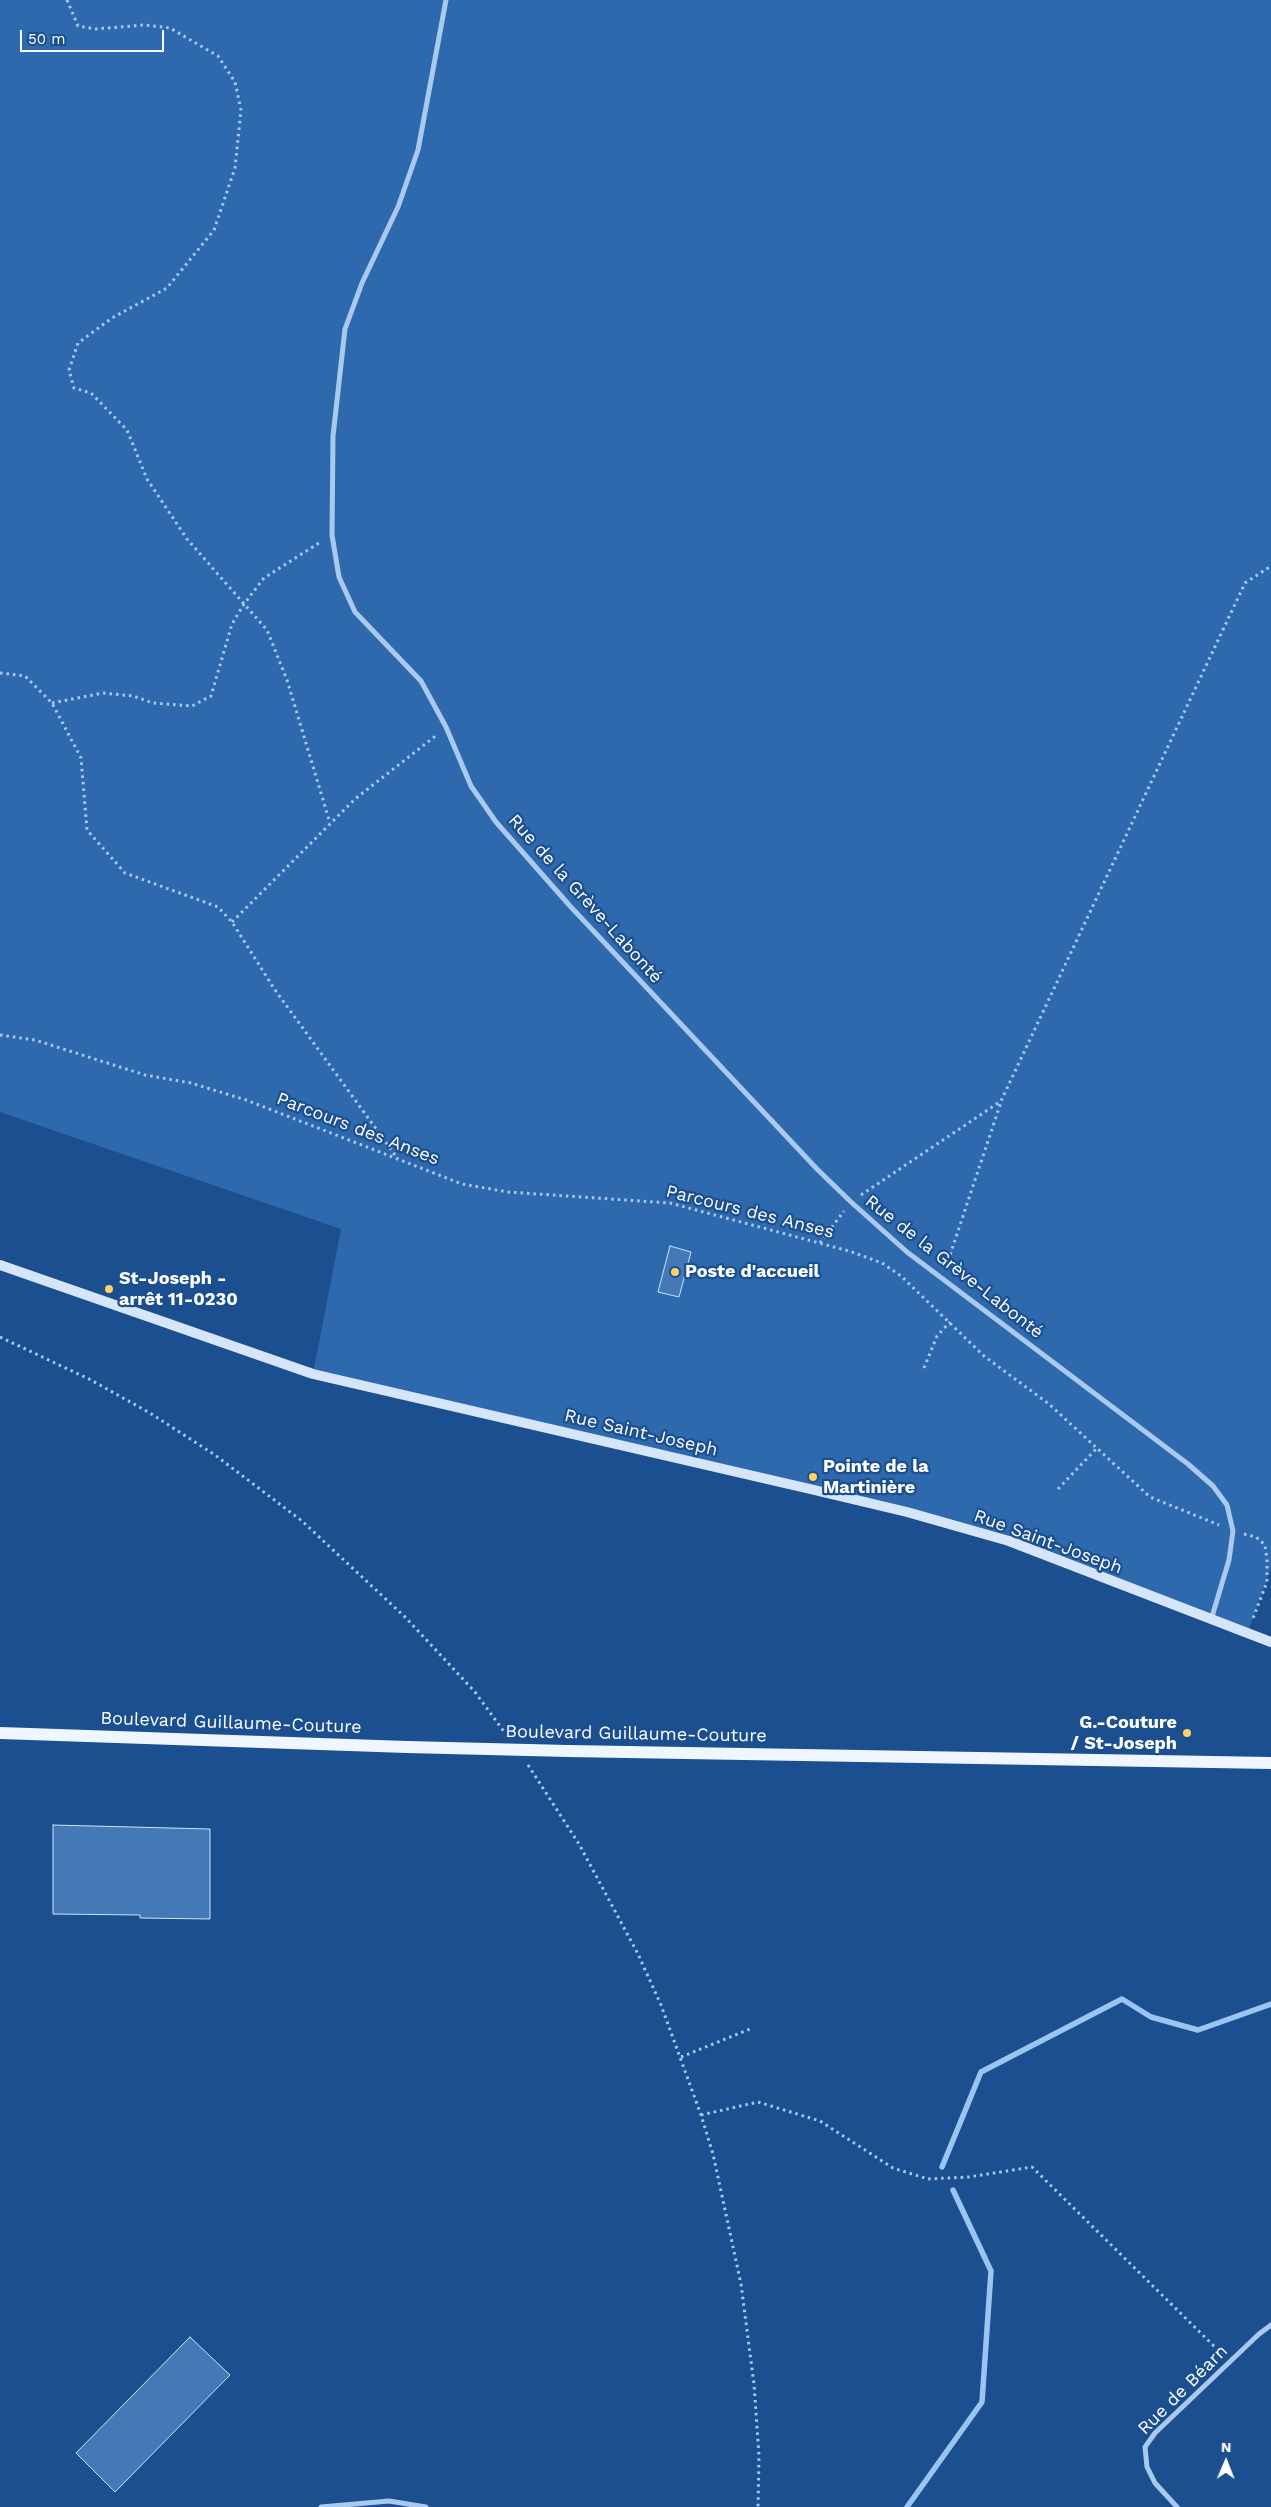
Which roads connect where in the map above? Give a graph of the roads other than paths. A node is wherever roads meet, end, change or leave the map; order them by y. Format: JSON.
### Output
{"nodes":[{"id":1,"x":446,"y":0,"type":"edge"},
{"id":2,"x":0,"y":1265,"type":"edge"},
{"id":3,"x":1211,"y":1620,"type":"junction"},
{"id":4,"x":1271,"y":1642,"type":"edge"},
{"id":5,"x":0,"y":1733,"type":"edge"},
{"id":6,"x":1271,"y":1763,"type":"edge"},
{"id":7,"x":1271,"y":2325,"type":"edge"},
{"id":8,"x":321,"y":2507,"type":"edge"},
{"id":9,"x":426,"y":2507,"type":"edge"},
{"id":10,"x":1177,"y":2507,"type":"edge"}],
"edges":[{"from":1,"to":3,"type":"street","name":"Rue de la Grève-Labonté"},
{"from":2,"to":3,"type":"street","name":"Rue Saint-Joseph"},
{"from":3,"to":4,"type":"street","name":"Rue Saint-Joseph"},
{"from":5,"to":6,"type":"main road","name":"Boulevard Guillaume-Couture","bridge":true},
{"from":7,"to":10,"type":"street","name":"Rue de Béarn"},
{"from":8,"to":9,"type":"street"}]}
